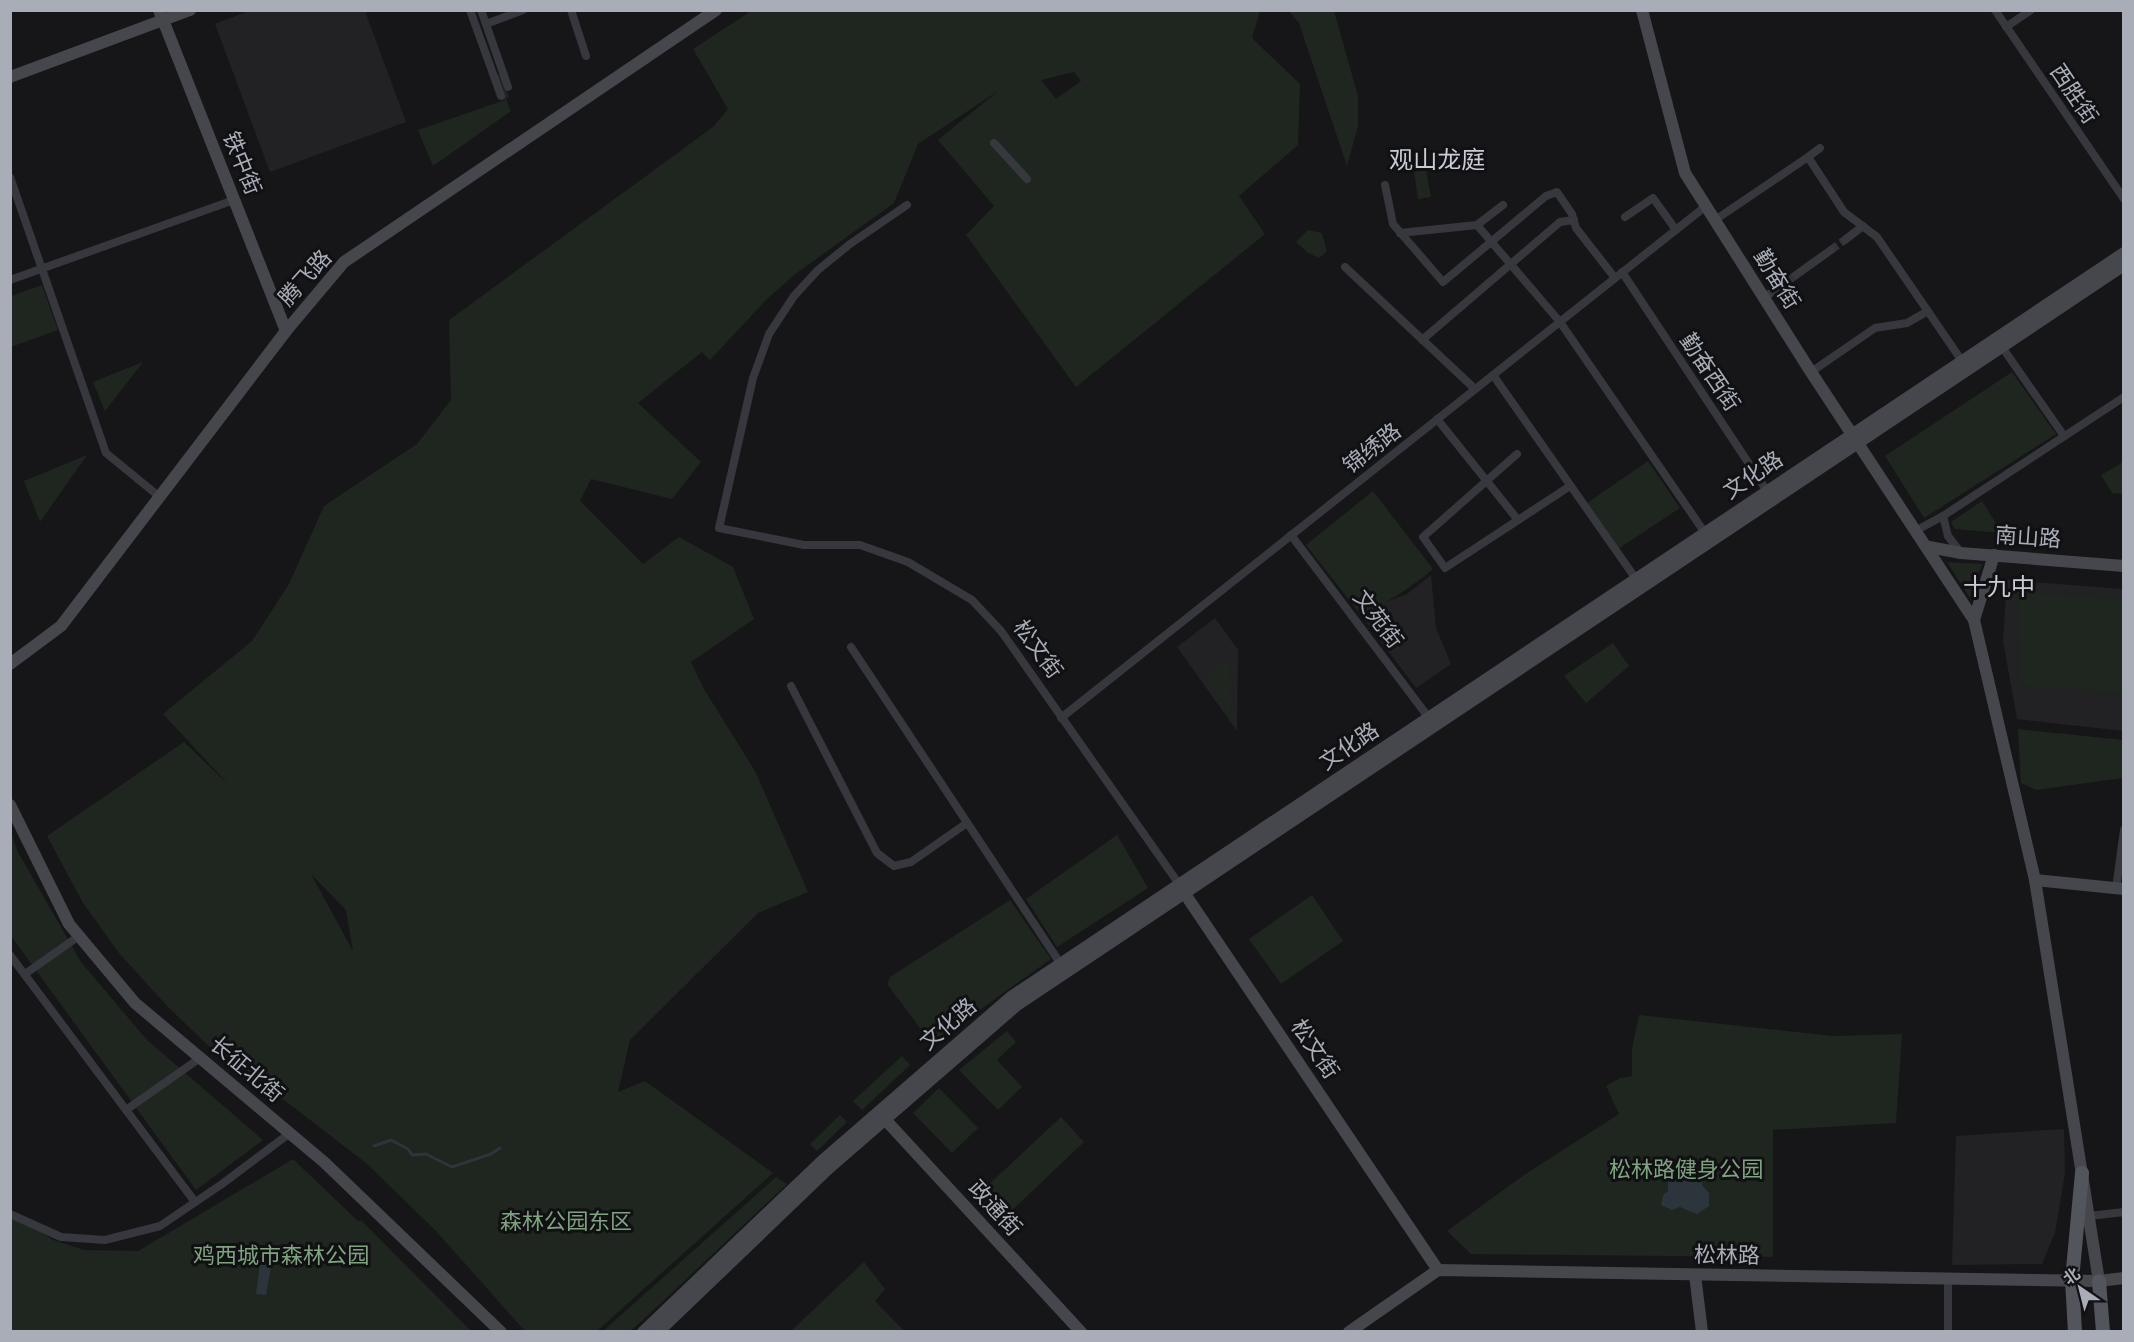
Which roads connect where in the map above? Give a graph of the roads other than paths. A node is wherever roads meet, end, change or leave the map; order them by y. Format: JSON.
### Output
{"nodes":[{"id":1,"x":190,"y":10,"type":"edge"},
{"id":2,"x":470,"y":10,"type":"edge"},
{"id":3,"x":481,"y":10,"type":"edge"},
{"id":4,"x":523,"y":10,"type":"edge"},
{"id":5,"x":571,"y":10,"type":"edge"},
{"id":6,"x":716,"y":10,"type":"edge"},
{"id":7,"x":1642,"y":10,"type":"edge"},
{"id":8,"x":1995,"y":10,"type":"edge"},
{"id":9,"x":2031,"y":10,"type":"edge"},
{"id":10,"x":161,"y":16,"type":"edge"},
{"id":11,"x":486,"y":24,"type":"junction"},
{"id":12,"x":2006,"y":27,"type":"junction"},
{"id":13,"x":586,"y":56,"type":"dead end"},
{"id":14,"x":10,"y":77,"type":"edge"},
{"id":15,"x":508,"y":87,"type":"dead end"},
{"id":16,"x":501,"y":96,"type":"dead end"},
{"id":17,"x":994,"y":143,"type":"dead end"},
{"id":18,"x":1820,"y":148,"type":"dead end"},
{"id":19,"x":1808,"y":157,"type":"junction"},
{"id":20,"x":10,"y":177,"type":"edge"},
{"id":21,"x":1028,"y":179,"type":"dead end"},
{"id":22,"x":1385,"y":185,"type":"dead end"},
{"id":23,"x":2124,"y":199,"type":"edge"},
{"id":24,"x":234,"y":200,"type":"junction"},
{"id":25,"x":907,"y":205,"type":"dead end"},
{"id":26,"x":1503,"y":205,"type":"dead end"},
{"id":27,"x":1706,"y":206,"type":"junction"},
{"id":28,"x":1626,"y":218,"type":"dead end"},
{"id":29,"x":1574,"y":220,"type":"junction"},
{"id":30,"x":1715,"y":220,"type":"junction"},
{"id":31,"x":1477,"y":225,"type":"junction"},
{"id":32,"x":1863,"y":226,"type":"junction"},
{"id":33,"x":1676,"y":230,"type":"junction"},
{"id":34,"x":1400,"y":233,"type":"junction"},
{"id":35,"x":1846,"y":239,"type":"tunnel mouth"},
{"id":36,"x":1490,"y":242,"type":"junction"},
{"id":37,"x":1831,"y":250,"type":"tunnel mouth"},
{"id":38,"x":2124,"y":253,"type":"edge"},
{"id":39,"x":2124,"y":266,"type":"edge"},
{"id":40,"x":1344,"y":267,"type":"dead end"},
{"id":41,"x":44,"y":268,"type":"junction"},
{"id":42,"x":1618,"y":275,"type":"junction"},
{"id":43,"x":1796,"y":275,"type":"tunnel mouth"},
{"id":44,"x":10,"y":280,"type":"edge"},
{"id":45,"x":1779,"y":287,"type":"tunnel mouth"},
{"id":46,"x":1764,"y":298,"type":"junction"},
{"id":47,"x":1928,"y":311,"type":"junction"},
{"id":48,"x":1560,"y":322,"type":"junction"},
{"id":49,"x":286,"y":331,"type":"junction"},
{"id":50,"x":1422,"y":340,"type":"junction"},
{"id":51,"x":2002,"y":347,"type":"junction"},
{"id":52,"x":1962,"y":361,"type":"junction"},
{"id":53,"x":1811,"y":372,"type":"junction"},
{"id":54,"x":1493,"y":375,"type":"junction"},
{"id":55,"x":1475,"y":389,"type":"junction"},
{"id":56,"x":2124,"y":397,"type":"edge"},
{"id":57,"x":1437,"y":419,"type":"junction"},
{"id":58,"x":2064,"y":436,"type":"junction"},
{"id":59,"x":1855,"y":439,"type":"junction"},
{"id":60,"x":1517,"y":454,"type":"dead end"},
{"id":61,"x":1486,"y":481,"type":"junction"},
{"id":62,"x":1570,"y":486,"type":"junction"},
{"id":63,"x":1767,"y":491,"type":"junction"},
{"id":64,"x":161,"y":498,"type":"junction"},
{"id":65,"x":1944,"y":516,"type":"junction"},
{"id":66,"x":1518,"y":520,"type":"junction"},
{"id":67,"x":1917,"y":530,"type":"junction"},
{"id":68,"x":1705,"y":533,"type":"junction"},
{"id":69,"x":1291,"y":535,"type":"junction"},
{"id":70,"x":1929,"y":547,"type":"junction"},
{"id":71,"x":1961,"y":553,"type":"junction"},
{"id":72,"x":1994,"y":555,"type":"junction"},
{"id":73,"x":2124,"y":566,"type":"edge"},
{"id":74,"x":1636,"y":579,"type":"junction"},
{"id":75,"x":1974,"y":620,"type":"junction"},
{"id":76,"x":851,"y":646,"type":"dead end"},
{"id":77,"x":10,"y":664,"type":"edge"},
{"id":78,"x":791,"y":686,"type":"dead end"},
{"id":79,"x":1061,"y":718,"type":"junction"},
{"id":80,"x":1432,"y":722,"type":"junction"},
{"id":81,"x":10,"y":805,"type":"edge"},
{"id":82,"x":967,"y":823,"type":"junction"},
{"id":83,"x":2124,"y":830,"type":"edge"},
{"id":84,"x":2035,"y":880,"type":"junction"},
{"id":85,"x":1182,"y":889,"type":"junction"},
{"id":86,"x":2120,"y":889,"type":"edge"},
{"id":87,"x":79,"y":936,"type":"junction"},
{"id":88,"x":10,"y":955,"type":"edge"},
{"id":89,"x":1063,"y":968,"type":"junction"},
{"id":90,"x":25,"y":974,"type":"junction"},
{"id":91,"x":200,"y":1058,"type":"junction"},
{"id":92,"x":126,"y":1110,"type":"junction"},
{"id":93,"x":882,"y":1116,"type":"junction"},
{"id":94,"x":290,"y":1132,"type":"junction"},
{"id":95,"x":2082,"y":1173,"type":"junction"},
{"id":96,"x":195,"y":1203,"type":"junction"},
{"id":97,"x":2124,"y":1212,"type":"edge"},
{"id":98,"x":10,"y":1214,"type":"edge"},
{"id":99,"x":2089,"y":1216,"type":"junction"},
{"id":100,"x":1438,"y":1270,"type":"junction"},
{"id":101,"x":1695,"y":1275,"type":"junction"},
{"id":102,"x":2124,"y":1278,"type":"edge"},
{"id":103,"x":1948,"y":1279,"type":"junction"},
{"id":104,"x":2072,"y":1280,"type":"junction"},
{"id":105,"x":2099,"y":1281,"type":"junction"},
{"id":106,"x":501,"y":1332,"type":"edge"},
{"id":107,"x":643,"y":1332,"type":"edge"},
{"id":108,"x":658,"y":1332,"type":"edge"},
{"id":109,"x":1081,"y":1332,"type":"edge"},
{"id":110,"x":1348,"y":1332,"type":"edge"},
{"id":111,"x":1702,"y":1332,"type":"edge"},
{"id":112,"x":1948,"y":1332,"type":"edge"},
{"id":113,"x":2076,"y":1332,"type":"edge"},
{"id":114,"x":2103,"y":1332,"type":"edge"}],
"edges":[{"from":1,"to":10,"type":"street"},
{"from":2,"to":16,"type":"street"},
{"from":3,"to":11,"type":"street"},
{"from":4,"to":11,"type":"street"},
{"from":5,"to":13,"type":"street"},
{"from":6,"to":49,"type":"street","name":"腾飞路"},
{"from":7,"to":27,"type":"street","name":"勤奋街"},
{"from":8,"to":12,"type":"street","name":"西胜街"},
{"from":9,"to":12,"type":"street"},
{"from":10,"to":14,"type":"street"},
{"from":10,"to":24,"type":"street","name":"铁中街"},
{"from":11,"to":15,"type":"street"},
{"from":12,"to":23,"type":"street","name":"西胜街"},
{"from":17,"to":21,"type":"street"},
{"from":18,"to":19,"type":"street"},
{"from":19,"to":30,"type":"street"},
{"from":19,"to":32,"type":"street"},
{"from":20,"to":41,"type":"street"},
{"from":22,"to":34,"type":"street"},
{"from":24,"to":41,"type":"street"},
{"from":24,"to":49,"type":"street","name":"铁中街"},
{"from":25,"to":79,"type":"street","name":"松文街"},
{"from":26,"to":31,"type":"street"},
{"from":27,"to":30,"type":"street","name":"勤奋街"},
{"from":27,"to":33,"type":"street","name":"锦绣路"},
{"from":28,"to":33,"type":"street"},
{"from":29,"to":36,"type":"street","name":"勤奋西街"},
{"from":29,"to":42,"type":"street","name":"勤奋西街"},
{"from":29,"to":50,"type":"street"},
{"from":30,"to":46,"type":"street","name":"勤奋街"},
{"from":31,"to":34,"type":"street"},
{"from":31,"to":36,"type":"street"},
{"from":32,"to":35,"type":"street"},
{"from":32,"to":47,"type":"street"},
{"from":33,"to":42,"type":"street","name":"锦绣路"},
{"from":34,"to":36,"type":"street"},
{"from":36,"to":48,"type":"street"},
{"from":37,"to":43,"type":"street"},
{"from":38,"to":52,"type":"street","name":"文化路"},
{"from":39,"to":51,"type":"street","name":"文化路"},
{"from":40,"to":50,"type":"street"},
{"from":41,"to":44,"type":"street"},
{"from":41,"to":64,"type":"street"},
{"from":42,"to":48,"type":"street","name":"锦绣路"},
{"from":42,"to":63,"type":"street","name":"勤奋西街"},
{"from":45,"to":46,"type":"street"},
{"from":46,"to":53,"type":"street","name":"勤奋街"},
{"from":47,"to":52,"type":"street"},
{"from":47,"to":53,"type":"street"},
{"from":48,"to":54,"type":"street","name":"锦绣路"},
{"from":48,"to":68,"type":"street"},
{"from":49,"to":64,"type":"street","name":"腾飞路"},
{"from":50,"to":55,"type":"street"},
{"from":51,"to":58,"type":"street"},
{"from":51,"to":59,"type":"street","name":"文化路"},
{"from":52,"to":59,"type":"street","name":"文化路"},
{"from":53,"to":59,"type":"street","name":"勤奋街"},
{"from":54,"to":55,"type":"street","name":"锦绣路"},
{"from":54,"to":62,"type":"street"},
{"from":55,"to":57,"type":"street","name":"锦绣路"},
{"from":56,"to":58,"type":"street"},
{"from":57,"to":61,"type":"street"},
{"from":57,"to":69,"type":"street","name":"锦绣路"},
{"from":58,"to":65,"type":"street"},
{"from":59,"to":63,"type":"street","name":"文化路"},
{"from":59,"to":67,"type":"street","name":"勤奋街"},
{"from":59,"to":80,"type":"street","name":"文化路"},
{"from":60,"to":61,"type":"street"},
{"from":61,"to":66,"type":"street"},
{"from":61,"to":66,"type":"street"},
{"from":62,"to":66,"type":"street"},
{"from":62,"to":74,"type":"street"},
{"from":63,"to":68,"type":"street","name":"文化路"},
{"from":64,"to":77,"type":"street","name":"腾飞路"},
{"from":65,"to":67,"type":"street"},
{"from":65,"to":71,"type":"street"},
{"from":67,"to":70,"type":"street","name":"勤奋街"},
{"from":68,"to":74,"type":"street","name":"文化路"},
{"from":69,"to":79,"type":"street","name":"锦绣路"},
{"from":69,"to":80,"type":"street","name":"文苑街"},
{"from":70,"to":71,"type":"street","name":"南山路"},
{"from":70,"to":75,"type":"street","name":"勤奋街"},
{"from":71,"to":72,"type":"street","name":"南山路"},
{"from":72,"to":73,"type":"street","name":"南山路"},
{"from":72,"to":75,"type":"street"},
{"from":74,"to":80,"type":"street","name":"文化路"},
{"from":75,"to":84,"type":"street"},
{"from":76,"to":82,"type":"street"},
{"from":78,"to":82,"type":"street"},
{"from":79,"to":85,"type":"street","name":"松文街"},
{"from":80,"to":85,"type":"street","name":"文化路"},
{"from":81,"to":87,"type":"street","name":"长征北街"},
{"from":82,"to":89,"type":"street"},
{"from":83,"to":86,"type":"street"},
{"from":84,"to":86,"type":"street"},
{"from":84,"to":95,"type":"street"},
{"from":85,"to":89,"type":"street","name":"文化路"},
{"from":85,"to":100,"type":"street","name":"松文街"},
{"from":87,"to":90,"type":"street"},
{"from":87,"to":91,"type":"street","name":"长征北街"},
{"from":88,"to":90,"type":"street"},
{"from":89,"to":93,"type":"street","name":"文化路"},
{"from":90,"to":92,"type":"street"},
{"from":91,"to":92,"type":"street"},
{"from":91,"to":94,"type":"street","name":"长征北街"},
{"from":92,"to":96,"type":"street"},
{"from":93,"to":107,"type":"street","name":"文化路"},
{"from":93,"to":108,"type":"street","name":"文化路"},
{"from":93,"to":109,"type":"street","name":"政通街"},
{"from":94,"to":96,"type":"street"},
{"from":94,"to":106,"type":"street","name":"长征北街"},
{"from":95,"to":99,"type":"street"},
{"from":95,"to":104,"type":"main road"},
{"from":96,"to":98,"type":"street"},
{"from":97,"to":99,"type":"street"},
{"from":99,"to":105,"type":"street"},
{"from":100,"to":101,"type":"street","name":"松林路"},
{"from":100,"to":110,"type":"street"},
{"from":101,"to":103,"type":"street","name":"松林路"},
{"from":101,"to":111,"type":"street"},
{"from":102,"to":105,"type":"street","name":"松林路"},
{"from":103,"to":104,"type":"street","name":"松林路"},
{"from":103,"to":112,"type":"street"},
{"from":104,"to":105,"type":"street","name":"松林路"},
{"from":104,"to":113,"type":"main road"},
{"from":105,"to":114,"type":"main road"}]}
